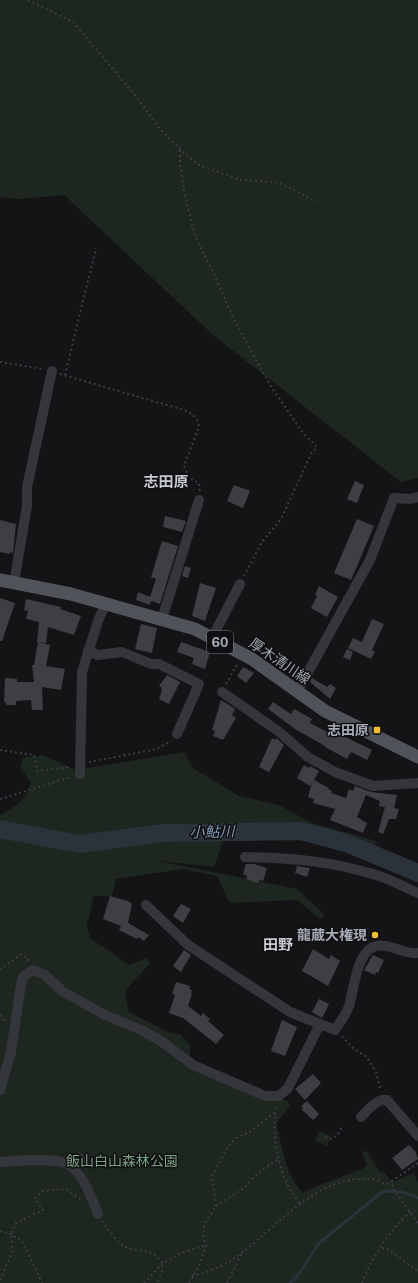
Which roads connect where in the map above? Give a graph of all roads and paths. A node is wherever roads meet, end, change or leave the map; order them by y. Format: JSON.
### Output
{"nodes":[{"id":1,"x":28,"y":0,"type":"edge"},
{"id":2,"x":180,"y":150,"type":"junction"},
{"id":3,"x":316,"y":202,"type":"dead end"},
{"id":4,"x":96,"y":248,"type":"dead end"},
{"id":5,"x":0,"y":362,"type":"edge"},
{"id":6,"x":52,"y":371,"type":"junction"},
{"id":7,"x":65,"y":375,"type":"junction"},
{"id":8,"x":418,"y":497,"type":"edge"},
{"id":9,"x":199,"y":500,"type":"joint"},
{"id":10,"x":0,"y":580,"type":"edge"},
{"id":11,"x":14,"y":583,"type":"junction"},
{"id":12,"x":240,"y":584,"type":"joint"},
{"id":13,"x":106,"y":603,"type":"junction"},
{"id":14,"x":162,"y":619,"type":"junction"},
{"id":15,"x":212,"y":638,"type":"junction"},
{"id":16,"x":88,"y":651,"type":"junction"},
{"id":17,"x":242,"y":654,"type":"junction"},
{"id":18,"x":222,"y":692,"type":"joint"},
{"id":19,"x":297,"y":692,"type":"junction"},
{"id":20,"x":177,"y":734,"type":"dead end"},
{"id":21,"x":418,"y":757,"type":"edge"},
{"id":22,"x":80,"y":774,"type":"joint"},
{"id":23,"x":418,"y":783,"type":"edge"},
{"id":24,"x":0,"y":798,"type":"edge"},
{"id":25,"x":245,"y":857,"type":"dead end"},
{"id":26,"x":418,"y":893,"type":"edge"},
{"id":27,"x":146,"y":905,"type":"dead end"},
{"id":28,"x":418,"y":954,"type":"edge"},
{"id":29,"x":0,"y":970,"type":"edge"},
{"id":30,"x":28,"y":973,"type":"junction"},
{"id":31,"x":320,"y":1024,"type":"junction"},
{"id":32,"x":335,"y":1030,"type":"junction"},
{"id":33,"x":0,"y":1090,"type":"edge"},
{"id":34,"x":279,"y":1096,"type":"junction"},
{"id":35,"x":383,"y":1099,"type":"junction"},
{"id":36,"x":274,"y":1113,"type":"junction"},
{"id":37,"x":361,"y":1117,"type":"dead end"},
{"id":38,"x":343,"y":1124,"type":"dead end"},
{"id":39,"x":417,"y":1132,"type":"edge"},
{"id":40,"x":325,"y":1137,"type":"dead end"},
{"id":41,"x":280,"y":1158,"type":"junction"},
{"id":42,"x":0,"y":1162,"type":"edge"},
{"id":43,"x":418,"y":1163,"type":"edge"},
{"id":44,"x":392,"y":1181,"type":"junction"},
{"id":45,"x":300,"y":1204,"type":"junction"},
{"id":46,"x":216,"y":1206,"type":"junction"},
{"id":47,"x":96,"y":1210,"type":"junction"},
{"id":48,"x":411,"y":1211,"type":"junction"},
{"id":49,"x":418,"y":1223,"type":"edge"},
{"id":50,"x":0,"y":1231,"type":"edge"},
{"id":51,"x":11,"y":1234,"type":"junction"},
{"id":52,"x":206,"y":1245,"type":"junction"},
{"id":53,"x":382,"y":1248,"type":"junction"},
{"id":54,"x":242,"y":1252,"type":"junction"},
{"id":55,"x":163,"y":1263,"type":"junction"},
{"id":56,"x":418,"y":1271,"type":"edge"},
{"id":57,"x":192,"y":1276,"type":"junction"},
{"id":58,"x":0,"y":1280,"type":"edge"},
{"id":59,"x":42,"y":1283,"type":"edge"},
{"id":60,"x":144,"y":1283,"type":"edge"},
{"id":61,"x":157,"y":1283,"type":"edge"},
{"id":62,"x":189,"y":1283,"type":"edge"},
{"id":63,"x":227,"y":1283,"type":"edge"},
{"id":64,"x":362,"y":1283,"type":"edge"}],
"edges":[{"from":1,"to":2,"type":"path"},
{"from":2,"to":3,"type":"path"},
{"from":2,"to":12,"type":"path"},
{"from":4,"to":7,"type":"path"},
{"from":5,"to":6,"type":"path"},
{"from":6,"to":7,"type":"path"},
{"from":6,"to":11,"type":"street"},
{"from":7,"to":9,"type":"path"},
{"from":8,"to":19,"type":"street"},
{"from":9,"to":14,"type":"street"},
{"from":10,"to":11,"type":"main road","name":"厚木清川線","number":"60"},
{"from":11,"to":13,"type":"main road","name":"厚木清川線","number":"60"},
{"from":12,"to":15,"type":"street"},
{"from":13,"to":14,"type":"main road","name":"厚木清川線","number":"60"},
{"from":13,"to":16,"type":"street"},
{"from":14,"to":15,"type":"main road","name":"厚木清川線","number":"60"},
{"from":15,"to":17,"type":"main road","name":"厚木清川線","number":"60"},
{"from":16,"to":20,"type":"street"},
{"from":16,"to":22,"type":"street"},
{"from":17,"to":18,"type":"path"},
{"from":17,"to":19,"type":"main road","name":"厚木清川線","number":"60"},
{"from":18,"to":23,"type":"street"},
{"from":19,"to":21,"type":"main road","name":"厚木清川線","number":"60"},
{"from":22,"to":24,"type":"path"},
{"from":25,"to":26,"type":"street"},
{"from":27,"to":31,"type":"street"},
{"from":28,"to":32,"type":"street"},
{"from":29,"to":30,"type":"path"},
{"from":30,"to":33,"type":"street"},
{"from":30,"to":34,"type":"street"},
{"from":31,"to":32,"type":"street"},
{"from":31,"to":34,"type":"street"},
{"from":32,"to":35,"type":"path"},
{"from":34,"to":36,"type":"path"},
{"from":35,"to":37,"type":"street"},
{"from":35,"to":39,"type":"street"},
{"from":36,"to":41,"type":"path"},
{"from":36,"to":46,"type":"path"},
{"from":38,"to":40,"type":"path"},
{"from":41,"to":45,"type":"path"},
{"from":41,"to":46,"type":"path"},
{"from":42,"to":47,"type":"street"},
{"from":43,"to":44,"type":"path"},
{"from":44,"to":45,"type":"path"},
{"from":44,"to":48,"type":"path"},
{"from":45,"to":54,"type":"path"},
{"from":46,"to":52,"type":"path"},
{"from":47,"to":51,"type":"path"},
{"from":47,"to":55,"type":"path"},
{"from":48,"to":49,"type":"path"},
{"from":48,"to":53,"type":"path"},
{"from":50,"to":51,"type":"path"},
{"from":51,"to":58,"type":"path"},
{"from":51,"to":59,"type":"path"},
{"from":52,"to":55,"type":"path"},
{"from":52,"to":57,"type":"path"},
{"from":53,"to":56,"type":"path"},
{"from":53,"to":64,"type":"path"},
{"from":54,"to":57,"type":"path"},
{"from":54,"to":63,"type":"path"},
{"from":55,"to":60,"type":"path"},
{"from":55,"to":61,"type":"path"},
{"from":57,"to":62,"type":"path"}]}
